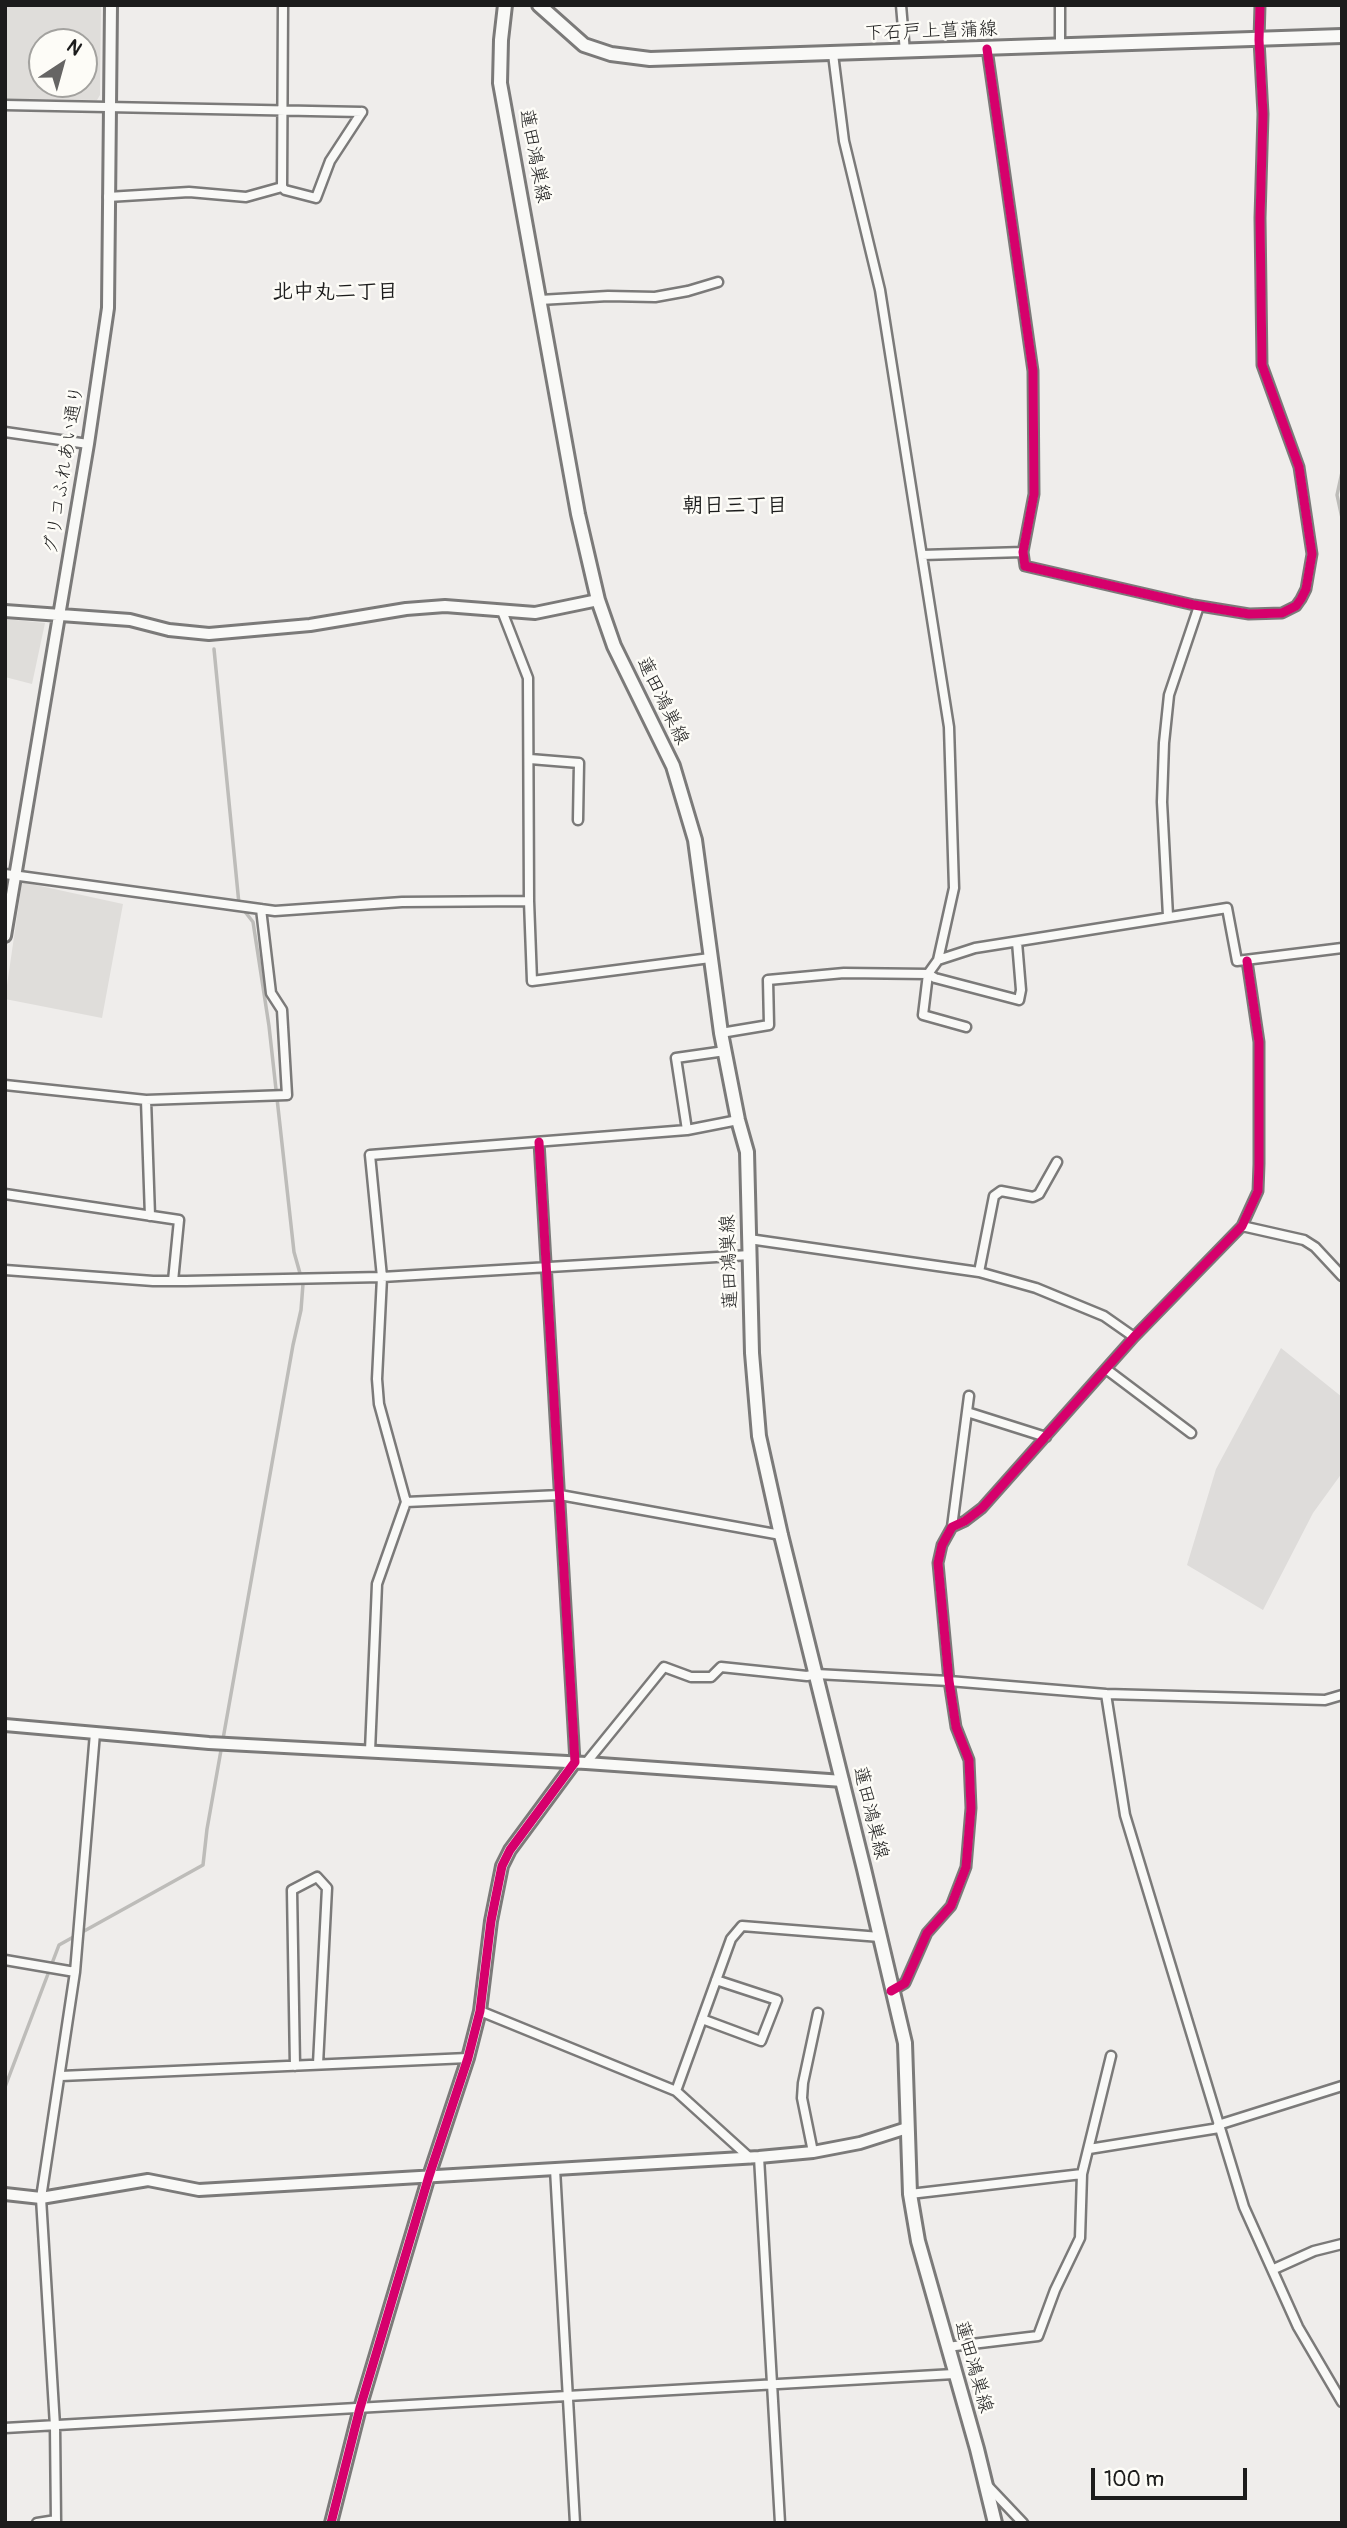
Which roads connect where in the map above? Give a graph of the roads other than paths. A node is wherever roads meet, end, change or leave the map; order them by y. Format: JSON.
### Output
{"nodes":[{"id":1,"x":111,"y":5,"type":"edge"},
{"id":2,"x":284,"y":5,"type":"edge"},
{"id":3,"x":505,"y":5,"type":"edge"},
{"id":4,"x":539,"y":5,"type":"edge"},
{"id":5,"x":901,"y":5,"type":"edge"},
{"id":6,"x":1060,"y":5,"type":"edge"},
{"id":7,"x":1260,"y":5,"type":"edge"},
{"id":8,"x":1342,"y":36,"type":"edge"},
{"id":9,"x":1259,"y":40,"type":"junction"},
{"id":10,"x":1060,"y":47,"type":"junction"},
{"id":11,"x":987,"y":49,"type":"junction"},
{"id":12,"x":905,"y":52,"type":"junction"},
{"id":13,"x":833,"y":54,"type":"junction"},
{"id":14,"x":5,"y":105,"type":"edge"},
{"id":15,"x":109,"y":107,"type":"junction"},
{"id":16,"x":282,"y":111,"type":"junction"},
{"id":17,"x":282,"y":187,"type":"junction"},
{"id":18,"x":108,"y":197,"type":"junction"},
{"id":19,"x":718,"y":282,"type":"dead end"},
{"id":20,"x":540,"y":300,"type":"junction"},
{"id":21,"x":5,"y":432,"type":"edge"},
{"id":22,"x":88,"y":444,"type":"junction"},
{"id":23,"x":1023,"y":552,"type":"junction"},
{"id":24,"x":922,"y":555,"type":"junction"},
{"id":25,"x":598,"y":600,"type":"junction"},
{"id":26,"x":1199,"y":606,"type":"junction"},
{"id":27,"x":5,"y":611,"type":"edge"},
{"id":28,"x":502,"y":611,"type":"junction"},
{"id":29,"x":59,"y":615,"type":"junction"},
{"id":30,"x":530,"y":759,"type":"junction"},
{"id":31,"x":578,"y":820,"type":"dead end"},
{"id":32,"x":11,"y":875,"type":"edge"},
{"id":33,"x":529,"y":901,"type":"junction"},
{"id":34,"x":261,"y":909,"type":"junction"},
{"id":35,"x":1168,"y":916,"type":"junction"},
{"id":36,"x":5,"y":936,"type":"edge"},
{"id":37,"x":1017,"y":942,"type":"junction"},
{"id":38,"x":1342,"y":948,"type":"edge"},
{"id":39,"x":710,"y":958,"type":"junction"},
{"id":40,"x":938,"y":960,"type":"junction"},
{"id":41,"x":1247,"y":961,"type":"junction"},
{"id":42,"x":928,"y":974,"type":"junction"},
{"id":43,"x":966,"y":1027,"type":"dead end"},
{"id":44,"x":721,"y":1033,"type":"junction"},
{"id":45,"x":725,"y":1051,"type":"junction"},
{"id":46,"x":5,"y":1085,"type":"edge"},
{"id":47,"x":146,"y":1100,"type":"junction"},
{"id":48,"x":737,"y":1120,"type":"junction"},
{"id":49,"x":687,"y":1130,"type":"junction"},
{"id":50,"x":540,"y":1142,"type":"junction"},
{"id":51,"x":1057,"y":1162,"type":"dead end"},
{"id":52,"x":5,"y":1194,"type":"edge"},
{"id":53,"x":149,"y":1216,"type":"junction"},
{"id":54,"x":1242,"y":1226,"type":"junction"},
{"id":55,"x":749,"y":1239,"type":"junction"},
{"id":56,"x":750,"y":1255,"type":"junction"},
{"id":57,"x":545,"y":1268,"type":"junction"},
{"id":58,"x":5,"y":1270,"type":"edge"},
{"id":59,"x":979,"y":1272,"type":"junction"},
{"id":60,"x":1342,"y":1276,"type":"edge"},
{"id":61,"x":382,"y":1277,"type":"junction"},
{"id":62,"x":173,"y":1282,"type":"junction"},
{"id":63,"x":1135,"y":1337,"type":"junction"},
{"id":64,"x":1106,"y":1369,"type":"junction"},
{"id":65,"x":969,"y":1396,"type":"dead end"},
{"id":66,"x":967,"y":1412,"type":"junction"},
{"id":67,"x":1191,"y":1433,"type":"dead end"},
{"id":68,"x":1046,"y":1437,"type":"junction"},
{"id":69,"x":560,"y":1495,"type":"junction"},
{"id":70,"x":406,"y":1502,"type":"junction"},
{"id":71,"x":952,"y":1527,"type":"junction"},
{"id":72,"x":781,"y":1535,"type":"junction"},
{"id":73,"x":817,"y":1674,"type":"junction"},
{"id":74,"x":949,"y":1681,"type":"junction"},
{"id":75,"x":1106,"y":1694,"type":"junction"},
{"id":76,"x":1342,"y":1695,"type":"edge"},
{"id":77,"x":5,"y":1725,"type":"edge"},
{"id":78,"x":95,"y":1732,"type":"junction"},
{"id":79,"x":370,"y":1751,"type":"junction"},
{"id":80,"x":581,"y":1763,"type":"junction"},
{"id":81,"x":843,"y":1781,"type":"junction"},
{"id":82,"x":880,"y":1937,"type":"junction"},
{"id":83,"x":5,"y":1961,"type":"edge"},
{"id":84,"x":75,"y":1972,"type":"junction"},
{"id":85,"x":716,"y":1980,"type":"junction"},
{"id":86,"x":891,"y":1991,"type":"junction"},
{"id":87,"x":480,"y":2011,"type":"junction"},
{"id":88,"x":818,"y":2013,"type":"dead end"},
{"id":89,"x":702,"y":2019,"type":"junction"},
{"id":90,"x":1111,"y":2056,"type":"dead end"},
{"id":91,"x":468,"y":2057,"type":"junction"},
{"id":92,"x":318,"y":2064,"type":"junction"},
{"id":93,"x":295,"y":2066,"type":"junction"},
{"id":94,"x":61,"y":2076,"type":"junction"},
{"id":95,"x":1342,"y":2086,"type":"edge"},
{"id":96,"x":676,"y":2091,"type":"junction"},
{"id":97,"x":1219,"y":2127,"type":"junction"},
{"id":98,"x":907,"y":2128,"type":"junction"},
{"id":99,"x":1088,"y":2149,"type":"junction"},
{"id":100,"x":813,"y":2152,"type":"junction"},
{"id":101,"x":754,"y":2157,"type":"junction"},
{"id":102,"x":555,"y":2169,"type":"junction"},
{"id":103,"x":1082,"y":2174,"type":"junction"},
{"id":104,"x":429,"y":2176,"type":"junction"},
{"id":105,"x":910,"y":2193,"type":"junction"},
{"id":106,"x":5,"y":2194,"type":"edge"},
{"id":107,"x":41,"y":2198,"type":"junction"},
{"id":108,"x":1342,"y":2245,"type":"edge"},
{"id":109,"x":1274,"y":2269,"type":"junction"},
{"id":110,"x":947,"y":2347,"type":"junction"},
{"id":111,"x":954,"y":2374,"type":"junction"},
{"id":112,"x":772,"y":2384,"type":"junction"},
{"id":113,"x":568,"y":2397,"type":"junction"},
{"id":114,"x":1342,"y":2402,"type":"edge"},
{"id":115,"x":360,"y":2408,"type":"junction"},
{"id":116,"x":55,"y":2426,"type":"junction"},
{"id":117,"x":5,"y":2428,"type":"edge"},
{"id":118,"x":987,"y":2486,"type":"junction"},
{"id":119,"x":56,"y":2521,"type":"edge"},
{"id":120,"x":37,"y":2523,"type":"edge"},
{"id":121,"x":331,"y":2523,"type":"edge"},
{"id":122,"x":575,"y":2523,"type":"edge"},
{"id":123,"x":780,"y":2523,"type":"edge"},
{"id":124,"x":995,"y":2523,"type":"edge"},
{"id":125,"x":1023,"y":2523,"type":"edge"}],
"edges":[{"from":1,"to":15,"type":"street","name":"グリコふれあい通り"},
{"from":2,"to":16,"type":"street"},
{"from":3,"to":20,"type":"main road","name":"蓮田鴻巣線"},
{"from":4,"to":13,"type":"main road","name":"下石戸上菖蒲線"},
{"from":5,"to":12,"type":"street"},
{"from":6,"to":10,"type":"street"},
{"from":7,"to":9,"type":"street"},
{"from":8,"to":9,"type":"main road","name":"下石戸上菖蒲線"},
{"from":9,"to":10,"type":"main road","name":"下石戸上菖蒲線"},
{"from":9,"to":26,"type":"street"},
{"from":10,"to":11,"type":"main road","name":"下石戸上菖蒲線"},
{"from":11,"to":12,"type":"main road","name":"下石戸上菖蒲線"},
{"from":11,"to":23,"type":"street"},
{"from":12,"to":13,"type":"main road","name":"下石戸上菖蒲線"},
{"from":13,"to":24,"type":"street"},
{"from":14,"to":15,"type":"street"},
{"from":15,"to":16,"type":"street"},
{"from":15,"to":18,"type":"street","name":"グリコふれあい通り"},
{"from":16,"to":17,"type":"street"},
{"from":16,"to":17,"type":"street"},
{"from":17,"to":18,"type":"street"},
{"from":18,"to":22,"type":"street","name":"グリコふれあい通り"},
{"from":19,"to":20,"type":"street"},
{"from":20,"to":25,"type":"main road","name":"蓮田鴻巣線"},
{"from":21,"to":22,"type":"street"},
{"from":22,"to":29,"type":"street","name":"グリコふれあい通り"},
{"from":23,"to":24,"type":"street"},
{"from":23,"to":26,"type":"street"},
{"from":24,"to":40,"type":"street"},
{"from":25,"to":28,"type":"street"},
{"from":25,"to":39,"type":"main road","name":"蓮田鴻巣線"},
{"from":26,"to":35,"type":"street"},
{"from":27,"to":29,"type":"street"},
{"from":28,"to":29,"type":"street"},
{"from":28,"to":30,"type":"street"},
{"from":29,"to":32,"type":"street","name":"グリコふれあい通り"},
{"from":30,"to":31,"type":"street"},
{"from":30,"to":33,"type":"street"},
{"from":32,"to":34,"type":"street"},
{"from":32,"to":36,"type":"street","name":"グリコふれあい通り"},
{"from":33,"to":34,"type":"street"},
{"from":33,"to":39,"type":"street"},
{"from":34,"to":47,"type":"street"},
{"from":35,"to":37,"type":"street"},
{"from":35,"to":41,"type":"street"},
{"from":37,"to":40,"type":"street"},
{"from":37,"to":42,"type":"street"},
{"from":38,"to":41,"type":"street"},
{"from":39,"to":44,"type":"main road","name":"蓮田鴻巣線"},
{"from":40,"to":42,"type":"street"},
{"from":41,"to":54,"type":"street"},
{"from":42,"to":43,"type":"street"},
{"from":42,"to":44,"type":"street"},
{"from":44,"to":45,"type":"main road","name":"蓮田鴻巣線"},
{"from":45,"to":48,"type":"main road","name":"蓮田鴻巣線"},
{"from":45,"to":49,"type":"street"},
{"from":46,"to":47,"type":"street"},
{"from":47,"to":53,"type":"street"},
{"from":48,"to":49,"type":"street"},
{"from":48,"to":55,"type":"main road","name":"蓮田鴻巣線"},
{"from":49,"to":50,"type":"street"},
{"from":50,"to":57,"type":"street"},
{"from":50,"to":61,"type":"street"},
{"from":51,"to":59,"type":"street"},
{"from":52,"to":53,"type":"street"},
{"from":53,"to":62,"type":"street"},
{"from":54,"to":60,"type":"street"},
{"from":54,"to":63,"type":"street"},
{"from":55,"to":56,"type":"main road","name":"蓮田鴻巣線"},
{"from":55,"to":59,"type":"street"},
{"from":56,"to":57,"type":"street"},
{"from":56,"to":72,"type":"main road","name":"蓮田鴻巣線"},
{"from":57,"to":61,"type":"street"},
{"from":57,"to":69,"type":"street"},
{"from":58,"to":62,"type":"street"},
{"from":59,"to":63,"type":"street"},
{"from":61,"to":62,"type":"street"},
{"from":61,"to":70,"type":"street"},
{"from":63,"to":64,"type":"street"},
{"from":64,"to":67,"type":"street"},
{"from":64,"to":68,"type":"street"},
{"from":65,"to":66,"type":"street"},
{"from":66,"to":68,"type":"street"},
{"from":66,"to":71,"type":"street"},
{"from":68,"to":71,"type":"street"},
{"from":69,"to":70,"type":"street"},
{"from":69,"to":72,"type":"street"},
{"from":69,"to":80,"type":"street"},
{"from":70,"to":79,"type":"street"},
{"from":71,"to":74,"type":"street"},
{"from":72,"to":73,"type":"main road","name":"蓮田鴻巣線"},
{"from":73,"to":74,"type":"street"},
{"from":73,"to":80,"type":"street"},
{"from":73,"to":81,"type":"main road","name":"蓮田鴻巣線"},
{"from":74,"to":75,"type":"street"},
{"from":74,"to":86,"type":"street"},
{"from":75,"to":76,"type":"street"},
{"from":75,"to":97,"type":"street"},
{"from":77,"to":78,"type":"street"},
{"from":78,"to":79,"type":"street"},
{"from":78,"to":84,"type":"street"},
{"from":79,"to":80,"type":"street"},
{"from":80,"to":81,"type":"street"},
{"from":80,"to":87,"type":"street"},
{"from":81,"to":82,"type":"main road","name":"蓮田鴻巣線"},
{"from":82,"to":85,"type":"street"},
{"from":82,"to":86,"type":"main road","name":"蓮田鴻巣線"},
{"from":83,"to":84,"type":"street"},
{"from":84,"to":94,"type":"street"},
{"from":85,"to":89,"type":"street"},
{"from":85,"to":89,"type":"street"},
{"from":86,"to":98,"type":"main road","name":"蓮田鴻巣線"},
{"from":87,"to":91,"type":"street"},
{"from":87,"to":96,"type":"street"},
{"from":88,"to":100,"type":"street"},
{"from":89,"to":96,"type":"street"},
{"from":90,"to":99,"type":"street"},
{"from":91,"to":92,"type":"street"},
{"from":91,"to":104,"type":"street"},
{"from":92,"to":93,"type":"street"},
{"from":92,"to":93,"type":"street"},
{"from":93,"to":94,"type":"street"},
{"from":94,"to":107,"type":"street"},
{"from":95,"to":97,"type":"street"},
{"from":96,"to":101,"type":"street"},
{"from":97,"to":99,"type":"street"},
{"from":97,"to":109,"type":"street"},
{"from":98,"to":100,"type":"street"},
{"from":98,"to":105,"type":"main road","name":"蓮田鴻巣線"},
{"from":99,"to":103,"type":"street"},
{"from":100,"to":101,"type":"street"},
{"from":101,"to":102,"type":"street"},
{"from":101,"to":112,"type":"street"},
{"from":102,"to":104,"type":"street"},
{"from":102,"to":113,"type":"street"},
{"from":103,"to":105,"type":"street"},
{"from":103,"to":110,"type":"street"},
{"from":104,"to":107,"type":"street"},
{"from":104,"to":115,"type":"street"},
{"from":105,"to":110,"type":"main road","name":"蓮田鴻巣線"},
{"from":106,"to":107,"type":"street"},
{"from":107,"to":116,"type":"street"},
{"from":108,"to":109,"type":"street"},
{"from":109,"to":114,"type":"street"},
{"from":110,"to":111,"type":"main road","name":"蓮田鴻巣線"},
{"from":111,"to":112,"type":"street"},
{"from":111,"to":118,"type":"main road","name":"蓮田鴻巣線"},
{"from":112,"to":113,"type":"street"},
{"from":112,"to":123,"type":"street"},
{"from":113,"to":115,"type":"street"},
{"from":113,"to":122,"type":"street"},
{"from":115,"to":116,"type":"street"},
{"from":115,"to":121,"type":"street"},
{"from":116,"to":117,"type":"street"},
{"from":116,"to":119,"type":"street"},
{"from":118,"to":124,"type":"main road","name":"蓮田鴻巣線"},
{"from":118,"to":125,"type":"street"},
{"from":119,"to":120,"type":"street"}]}
